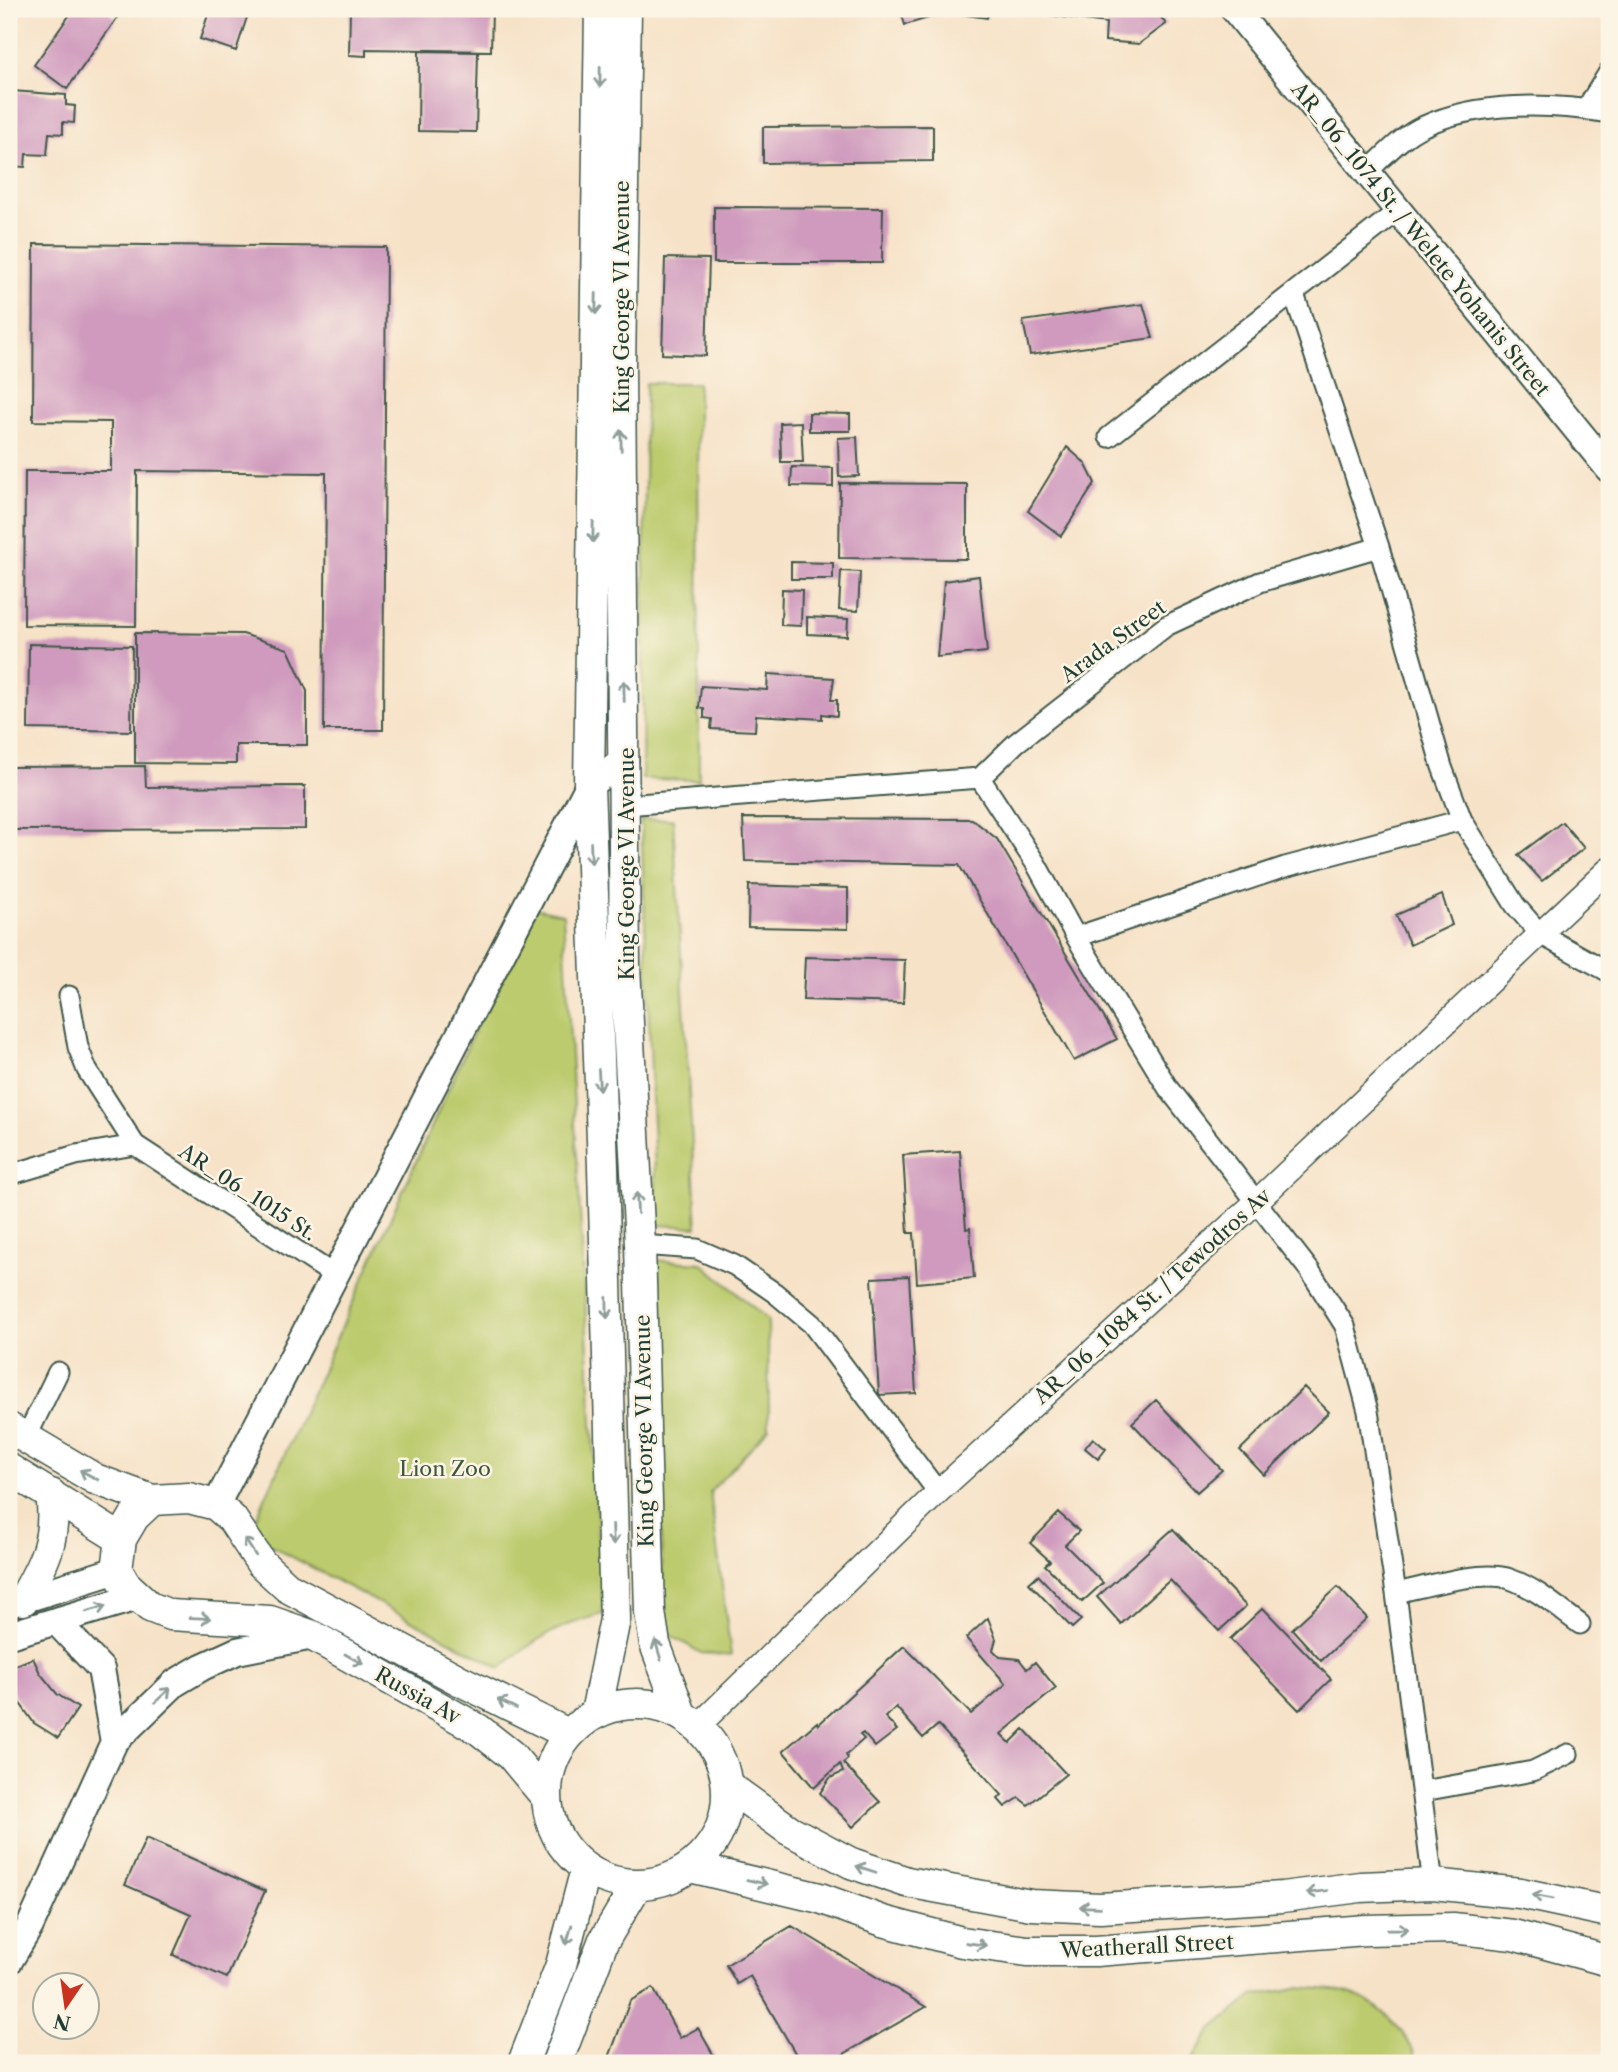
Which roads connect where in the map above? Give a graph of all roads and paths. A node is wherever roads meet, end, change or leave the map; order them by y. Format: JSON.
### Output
{"nodes":[{"id":1,"x":600,"y":9,"type":"edge"},
{"id":2,"x":626,"y":9,"type":"edge"},
{"id":3,"x":1234,"y":9,"type":"edge"},
{"id":4,"x":1609,"y":72,"type":"edge"},
{"id":5,"x":1586,"y":109,"type":"junction"},
{"id":6,"x":1609,"y":113,"type":"edge"},
{"id":7,"x":1366,"y":173,"type":"junction"},
{"id":8,"x":1398,"y":211,"type":"junction"},
{"id":9,"x":1294,"y":294,"type":"junction"},
{"id":10,"x":1109,"y":437,"type":"dead end"},
{"id":11,"x":1609,"y":468,"type":"edge"},
{"id":12,"x":1379,"y":547,"type":"junction"},
{"id":13,"x":625,"y":760,"type":"junction"},
{"id":14,"x":980,"y":778,"type":"junction"},
{"id":15,"x":589,"y":785,"type":"junction"},
{"id":16,"x":625,"y":805,"type":"junction"},
{"id":17,"x":1462,"y":820,"type":"junction"},
{"id":18,"x":1609,"y":869,"type":"edge"},
{"id":19,"x":1540,"y":934,"type":"junction"},
{"id":20,"x":1076,"y":937,"type":"junction"},
{"id":21,"x":1609,"y":972,"type":"edge"},
{"id":22,"x":69,"y":996,"type":"dead end"},
{"id":23,"x":135,"y":1145,"type":"junction"},
{"id":24,"x":635,"y":1160,"type":"junction"},
{"id":25,"x":603,"y":1167,"type":"junction"},
{"id":26,"x":9,"y":1175,"type":"edge"},
{"id":27,"x":1255,"y":1203,"type":"junction"},
{"id":28,"x":640,"y":1245,"type":"junction"},
{"id":29,"x":337,"y":1277,"type":"junction"},
{"id":30,"x":58,"y":1372,"type":"dead end"},
{"id":31,"x":17,"y":1433,"type":"edge"},
{"id":32,"x":9,"y":1469,"type":"edge"},
{"id":33,"x":938,"y":1492,"type":"junction"},
{"id":34,"x":51,"y":1493,"type":"junction"},
{"id":35,"x":152,"y":1500,"type":"junction"},
{"id":36,"x":216,"y":1505,"type":"junction"},
{"id":37,"x":121,"y":1539,"type":"junction"},
{"id":38,"x":117,"y":1570,"type":"junction"},
{"id":39,"x":1396,"y":1592,"type":"junction"},
{"id":40,"x":137,"y":1597,"type":"junction"},
{"id":41,"x":16,"y":1602,"type":"edge"},
{"id":42,"x":56,"y":1621,"type":"junction"},
{"id":43,"x":1580,"y":1624,"type":"dead end"},
{"id":44,"x":9,"y":1635,"type":"edge"},
{"id":45,"x":313,"y":1636,"type":"junction"},
{"id":46,"x":596,"y":1713,"type":"junction"},
{"id":47,"x":689,"y":1720,"type":"junction"},
{"id":48,"x":568,"y":1734,"type":"junction"},
{"id":49,"x":114,"y":1742,"type":"junction"},
{"id":50,"x":1568,"y":1754,"type":"dead end"},
{"id":51,"x":728,"y":1786,"type":"junction"},
{"id":52,"x":1423,"y":1791,"type":"junction"},
{"id":53,"x":546,"y":1797,"type":"junction"},
{"id":54,"x":690,"y":1867,"type":"junction"},
{"id":55,"x":586,"y":1869,"type":"junction"},
{"id":56,"x":1433,"y":1884,"type":"junction"},
{"id":57,"x":637,"y":1885,"type":"junction"},
{"id":58,"x":1031,"y":1905,"type":"junction"},
{"id":59,"x":1609,"y":1912,"type":"edge"},
{"id":60,"x":1027,"y":1951,"type":"junction"},
{"id":61,"x":9,"y":1961,"type":"edge"},
{"id":62,"x":1609,"y":1961,"type":"edge"},
{"id":63,"x":523,"y":2063,"type":"edge"},
{"id":64,"x":557,"y":2063,"type":"edge"}],
"edges":[{"from":1,"to":15,"type":"main road","name":"King George VI Avenue","one_way":true},
{"from":13,"to":2,"type":"main road","name":"King George VI Avenue","one_way":true},
{"from":3,"to":7,"type":"main road","name":"AR_06_1074 St. / Welete Yohanis Street"},
{"from":4,"to":5,"type":"street"},
{"from":5,"to":6,"type":"street"},
{"from":5,"to":7,"type":"street"},
{"from":7,"to":8,"type":"main road","name":"AR_06_1074 St. / Welete Yohanis Street"},
{"from":8,"to":9,"type":"street"},
{"from":8,"to":11,"type":"main road","name":"AR_06_1074 St. / Welete Yohanis Street"},
{"from":9,"to":10,"type":"street"},
{"from":9,"to":12,"type":"street"},
{"from":12,"to":14,"type":"street","name":"Arada Street"},
{"from":12,"to":17,"type":"street"},
{"from":13,"to":15,"type":"main road"},
{"from":13,"to":16,"type":"main road","name":"King George VI Avenue"},
{"from":14,"to":16,"type":"street"},
{"from":14,"to":20,"type":"street"},
{"from":15,"to":25,"type":"main road","name":"King George VI Avenue","one_way":true},
{"from":15,"to":29,"type":"main road"},
{"from":16,"to":24,"type":"main road","name":"King George VI Avenue"},
{"from":17,"to":19,"type":"street"},
{"from":17,"to":20,"type":"street"},
{"from":18,"to":19,"type":"street","name":"AR_06_1084 St. / Tewodros Av"},
{"from":19,"to":21,"type":"street"},
{"from":19,"to":27,"type":"street","name":"AR_06_1084 St. / Tewodros Av"},
{"from":20,"to":27,"type":"street"},
{"from":22,"to":23,"type":"street","name":"AR_06_1015 St."},
{"from":23,"to":26,"type":"street"},
{"from":23,"to":29,"type":"street","name":"AR_06_1015 St."},
{"from":24,"to":25,"type":"main road"},
{"from":28,"to":24,"type":"main road","name":"King George VI Avenue","one_way":true},
{"from":25,"to":46,"type":"main road","name":"King George VI Avenue","one_way":true},
{"from":27,"to":33,"type":"street","name":"AR_06_1084 St. / Tewodros Av"},
{"from":27,"to":39,"type":"street"},
{"from":28,"to":33,"type":"street"},
{"from":47,"to":28,"type":"main road","name":"King George VI Avenue","one_way":true},
{"from":29,"to":36,"type":"main road"},
{"from":30,"to":31,"type":"street"},
{"from":35,"to":31,"type":"main road","one_way":true},
{"from":32,"to":34,"type":"main road"},
{"from":33,"to":47,"type":"street","name":"AR_06_1084 St. / Tewodros Av"},
{"from":34,"to":37,"type":"main road"},
{"from":34,"to":41,"type":"main road"},
{"from":35,"to":36,"type":"main road"},
{"from":35,"to":37,"type":"main road"},
{"from":48,"to":36,"type":"main road","name":"Russia Av","one_way":true},
{"from":37,"to":38,"type":"main road"},
{"from":38,"to":40,"type":"main road"},
{"from":38,"to":41,"type":"main road"},
{"from":39,"to":43,"type":"street"},
{"from":39,"to":52,"type":"street"},
{"from":42,"to":40,"type":"main road","one_way":true},
{"from":40,"to":45,"type":"main road","name":"Russia Av","one_way":true},
{"from":42,"to":44,"type":"main road"},
{"from":42,"to":49,"type":"main road"},
{"from":49,"to":45,"type":"main road","one_way":true},
{"from":45,"to":53,"type":"main road","name":"Russia Av","one_way":true},
{"from":46,"to":47,"type":"main road"},
{"from":46,"to":48,"type":"main road"},
{"from":47,"to":51,"type":"main road"},
{"from":48,"to":53,"type":"main road"},
{"from":49,"to":61,"type":"main road"},
{"from":50,"to":52,"type":"street"},
{"from":51,"to":54,"type":"main road"},
{"from":58,"to":51,"type":"main road","one_way":true},
{"from":52,"to":56,"type":"street"},
{"from":53,"to":55,"type":"main road"},
{"from":54,"to":57,"type":"main road"},
{"from":54,"to":60,"type":"main road","name":"Weatherall Street","one_way":true},
{"from":55,"to":57,"type":"main road"},
{"from":55,"to":63,"type":"main road","one_way":true},
{"from":56,"to":58,"type":"main road","one_way":true},
{"from":59,"to":56,"type":"main road","one_way":true},
{"from":57,"to":64,"type":"main road"},
{"from":58,"to":60,"type":"main road"},
{"from":60,"to":62,"type":"main road","name":"Weatherall Street","one_way":true}]}
